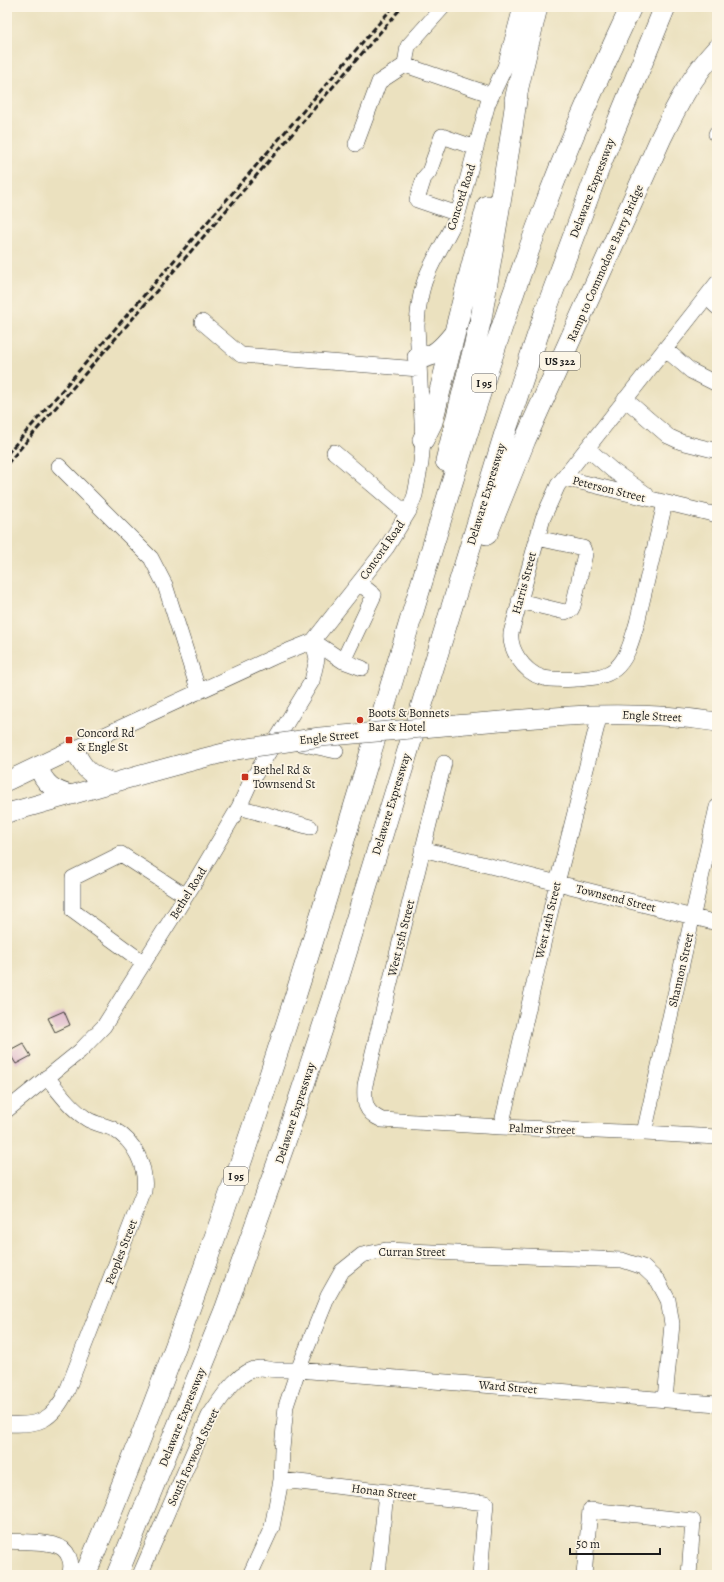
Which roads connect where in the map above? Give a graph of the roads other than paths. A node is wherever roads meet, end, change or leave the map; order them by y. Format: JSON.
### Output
{"nodes":[{"id":1,"x":443,"y":7,"type":"edge"},
{"id":2,"x":521,"y":7,"type":"edge"},
{"id":3,"x":537,"y":7,"type":"edge"},
{"id":4,"x":619,"y":7,"type":"edge"},
{"id":5,"x":631,"y":7,"type":"edge"},
{"id":6,"x":665,"y":7,"type":"edge"},
{"id":7,"x":717,"y":49,"type":"edge"},
{"id":8,"x":404,"y":65,"type":"junction"},
{"id":9,"x":518,"y":87,"type":"junction"},
{"id":10,"x":492,"y":95,"type":"junction"},
{"id":11,"x":584,"y":109,"type":"junction"},
{"id":12,"x":356,"y":144,"type":"dead end"},
{"id":13,"x":476,"y":148,"type":"junction"},
{"id":14,"x":458,"y":214,"type":"junction"},
{"id":15,"x":717,"y":283,"type":"edge"},
{"id":16,"x":711,"y":302,"type":"edge"},
{"id":17,"x":202,"y":322,"type":"dead end"},
{"id":18,"x":454,"y":334,"type":"junction"},
{"id":19,"x":665,"y":348,"type":"junction"},
{"id":20,"x":419,"y":363,"type":"junction"},
{"id":21,"x":717,"y":384,"type":"edge"},
{"id":22,"x":625,"y":399,"type":"junction"},
{"id":23,"x":423,"y":440,"type":"junction"},
{"id":24,"x":587,"y":448,"type":"junction"},
{"id":25,"x":717,"y":451,"type":"edge"},
{"id":26,"x":334,"y":452,"type":"dead end"},
{"id":27,"x":59,"y":466,"type":"dead end"},
{"id":28,"x":564,"y":478,"type":"junction"},
{"id":29,"x":659,"y":501,"type":"junction"},
{"id":30,"x":407,"y":514,"type":"junction"},
{"id":31,"x":717,"y":515,"type":"edge"},
{"id":32,"x":537,"y":538,"type":"junction"},
{"id":33,"x":359,"y":583,"type":"junction"},
{"id":34,"x":519,"y":601,"type":"junction"},
{"id":35,"x":313,"y":641,"type":"junction"},
{"id":36,"x":343,"y":661,"type":"junction"},
{"id":37,"x":362,"y":668,"type":"dead end"},
{"id":38,"x":427,"y":686,"type":"junction"},
{"id":39,"x":198,"y":692,"type":"junction"},
{"id":40,"x":600,"y":714,"type":"junction"},
{"id":41,"x":717,"y":722,"type":"edge"},
{"id":42,"x":277,"y":738,"type":"junction"},
{"id":43,"x":74,"y":749,"type":"junction"},
{"id":44,"x":336,"y":750,"type":"dead end"},
{"id":45,"x":444,"y":763,"type":"dead end"},
{"id":46,"x":38,"y":766,"type":"junction"},
{"id":47,"x":366,"y":769,"type":"junction"},
{"id":48,"x":7,"y":781,"type":"edge"},
{"id":49,"x":114,"y":783,"type":"junction"},
{"id":50,"x":72,"y":795,"type":"junction"},
{"id":51,"x":239,"y":807,"type":"junction"},
{"id":52,"x":717,"y":807,"type":"edge"},
{"id":53,"x":7,"y":813,"type":"edge"},
{"id":54,"x":310,"y":827,"type":"dead end"},
{"id":55,"x":422,"y":849,"type":"junction"},
{"id":56,"x":557,"y":883,"type":"junction"},
{"id":57,"x":186,"y":896,"type":"junction"},
{"id":58,"x":693,"y":917,"type":"junction"},
{"id":59,"x":717,"y":923,"type":"edge"},
{"id":60,"x":144,"y":963,"type":"junction"},
{"id":61,"x":47,"y":1078,"type":"junction"},
{"id":62,"x":7,"y":1110,"type":"edge"},
{"id":63,"x":370,"y":1112,"type":"joint"},
{"id":64,"x":500,"y":1127,"type":"junction"},
{"id":65,"x":644,"y":1133,"type":"junction"},
{"id":66,"x":717,"y":1137,"type":"edge"},
{"id":67,"x":298,"y":1370,"type":"junction"},
{"id":68,"x":665,"y":1399,"type":"junction"},
{"id":69,"x":717,"y":1404,"type":"edge"},
{"id":70,"x":7,"y":1424,"type":"edge"},
{"id":71,"x":282,"y":1480,"type":"junction"},
{"id":72,"x":386,"y":1492,"type":"junction"},
{"id":73,"x":7,"y":1541,"type":"edge"},
{"id":74,"x":75,"y":1573,"type":"edge"},
{"id":75,"x":117,"y":1575,"type":"edge"},
{"id":76,"x":140,"y":1575,"type":"edge"},
{"id":77,"x":250,"y":1575,"type":"edge"},
{"id":78,"x":378,"y":1575,"type":"edge"},
{"id":79,"x":480,"y":1575,"type":"edge"},
{"id":80,"x":584,"y":1575,"type":"edge"},
{"id":81,"x":689,"y":1575,"type":"edge"}],
"edges":[{"from":1,"to":8,"type":"street"},
{"from":2,"to":10,"type":"street","name":"Concord Road"},
{"from":3,"to":9,"type":"highway"},
{"from":4,"to":11,"type":"highway"},
{"from":5,"to":11,"type":"highway","number":"I 95"},
{"from":6,"to":38,"type":"highway","name":"Delaware Expressway"},
{"from":7,"to":38,"type":"highway","name":"Ramp to Commodore Barry Bridge","number":"US 322"},
{"from":8,"to":10,"type":"street"},
{"from":8,"to":12,"type":"street"},
{"from":9,"to":18,"type":"highway"},
{"from":9,"to":47,"type":"highway"},
{"from":10,"to":13,"type":"street","name":"Concord Road"},
{"from":11,"to":47,"type":"highway","number":"I 95"},
{"from":13,"to":14,"type":"street","name":"Concord Road"},
{"from":13,"to":14,"type":"street"},
{"from":14,"to":20,"type":"street","name":"Concord Road"},
{"from":15,"to":16,"type":"street","name":"Harris Street"},
{"from":16,"to":19,"type":"street","name":"Harris Street"},
{"from":17,"to":20,"type":"street"},
{"from":18,"to":20,"type":"highway"},
{"from":18,"to":23,"type":"highway"},
{"from":19,"to":21,"type":"street"},
{"from":19,"to":22,"type":"street","name":"Harris Street"},
{"from":20,"to":23,"type":"street","name":"Concord Road"},
{"from":22,"to":24,"type":"street","name":"Harris Street"},
{"from":22,"to":25,"type":"street"},
{"from":23,"to":30,"type":"street","name":"Concord Road"},
{"from":24,"to":28,"type":"street","name":"Harris Street"},
{"from":24,"to":29,"type":"street","name":"Peterson Street"},
{"from":26,"to":30,"type":"street"},
{"from":27,"to":39,"type":"street"},
{"from":28,"to":29,"type":"street","name":"Peterson Street"},
{"from":28,"to":32,"type":"street","name":"Harris Street"},
{"from":29,"to":31,"type":"street","name":"Peterson Street"},
{"from":29,"to":34,"type":"street","name":"Harris Street"},
{"from":30,"to":33,"type":"street","name":"Concord Road"},
{"from":32,"to":34,"type":"street","name":"Harris Street"},
{"from":32,"to":34,"type":"street"},
{"from":33,"to":35,"type":"street","name":"Concord Road"},
{"from":33,"to":36,"type":"street"},
{"from":35,"to":36,"type":"street"},
{"from":35,"to":39,"type":"street","name":"Concord Road"},
{"from":35,"to":42,"type":"street","name":"Bethel Road"},
{"from":36,"to":37,"type":"street"},
{"from":38,"to":75,"type":"highway","name":"Delaware Expressway"},
{"from":39,"to":43,"type":"street","name":"Concord Road"},
{"from":40,"to":41,"type":"main road","name":"Engle Street"},
{"from":40,"to":49,"type":"main road","name":"Engle Street","bridge":true},
{"from":40,"to":56,"type":"street","name":"West 14th Street"},
{"from":42,"to":44,"type":"street"},
{"from":42,"to":51,"type":"street","name":"Bethel Road"},
{"from":43,"to":46,"type":"main road","name":"Concord Road"},
{"from":43,"to":49,"type":"main road"},
{"from":45,"to":55,"type":"street","name":"West 15th Street"},
{"from":46,"to":48,"type":"main road","name":"Concord Road"},
{"from":46,"to":50,"type":"main road"},
{"from":47,"to":74,"type":"highway","number":"I 95"},
{"from":49,"to":50,"type":"main road","name":"Engle Street"},
{"from":50,"to":53,"type":"main road","name":"Engle Street"},
{"from":51,"to":54,"type":"street"},
{"from":51,"to":57,"type":"street","name":"Bethel Road"},
{"from":52,"to":58,"type":"street","name":"Shannon Street"},
{"from":55,"to":56,"type":"street","name":"Townsend Street"},
{"from":55,"to":63,"type":"street","name":"West 15th Street"},
{"from":56,"to":58,"type":"street","name":"Townsend Street"},
{"from":56,"to":64,"type":"street","name":"West 14th Street"},
{"from":57,"to":60,"type":"street","name":"Bethel Road"},
{"from":57,"to":60,"type":"street"},
{"from":58,"to":59,"type":"street","name":"Townsend Street"},
{"from":58,"to":65,"type":"street","name":"Shannon Street"},
{"from":60,"to":61,"type":"street","name":"Bethel Road"},
{"from":61,"to":62,"type":"street","name":"Bethel Road"},
{"from":61,"to":70,"type":"street","name":"Peoples Street"},
{"from":63,"to":64,"type":"street","name":"Palmer Street"},
{"from":64,"to":65,"type":"street","name":"Palmer Street"},
{"from":65,"to":66,"type":"street","name":"Palmer Street"},
{"from":67,"to":68,"type":"street","name":"Ward Street"},
{"from":67,"to":68,"type":"street","name":"Curran Street"},
{"from":67,"to":71,"type":"street","name":"Curran Street"},
{"from":67,"to":76,"type":"street","name":"South Forwood Street"},
{"from":68,"to":69,"type":"street","name":"Ward Street"},
{"from":71,"to":72,"type":"street","name":"Honan Street"},
{"from":71,"to":77,"type":"street","name":"Curran Street"},
{"from":72,"to":78,"type":"street"},
{"from":72,"to":79,"type":"street","name":"Honan Street"},
{"from":73,"to":74,"type":"street"},
{"from":80,"to":81,"type":"street"}]}
